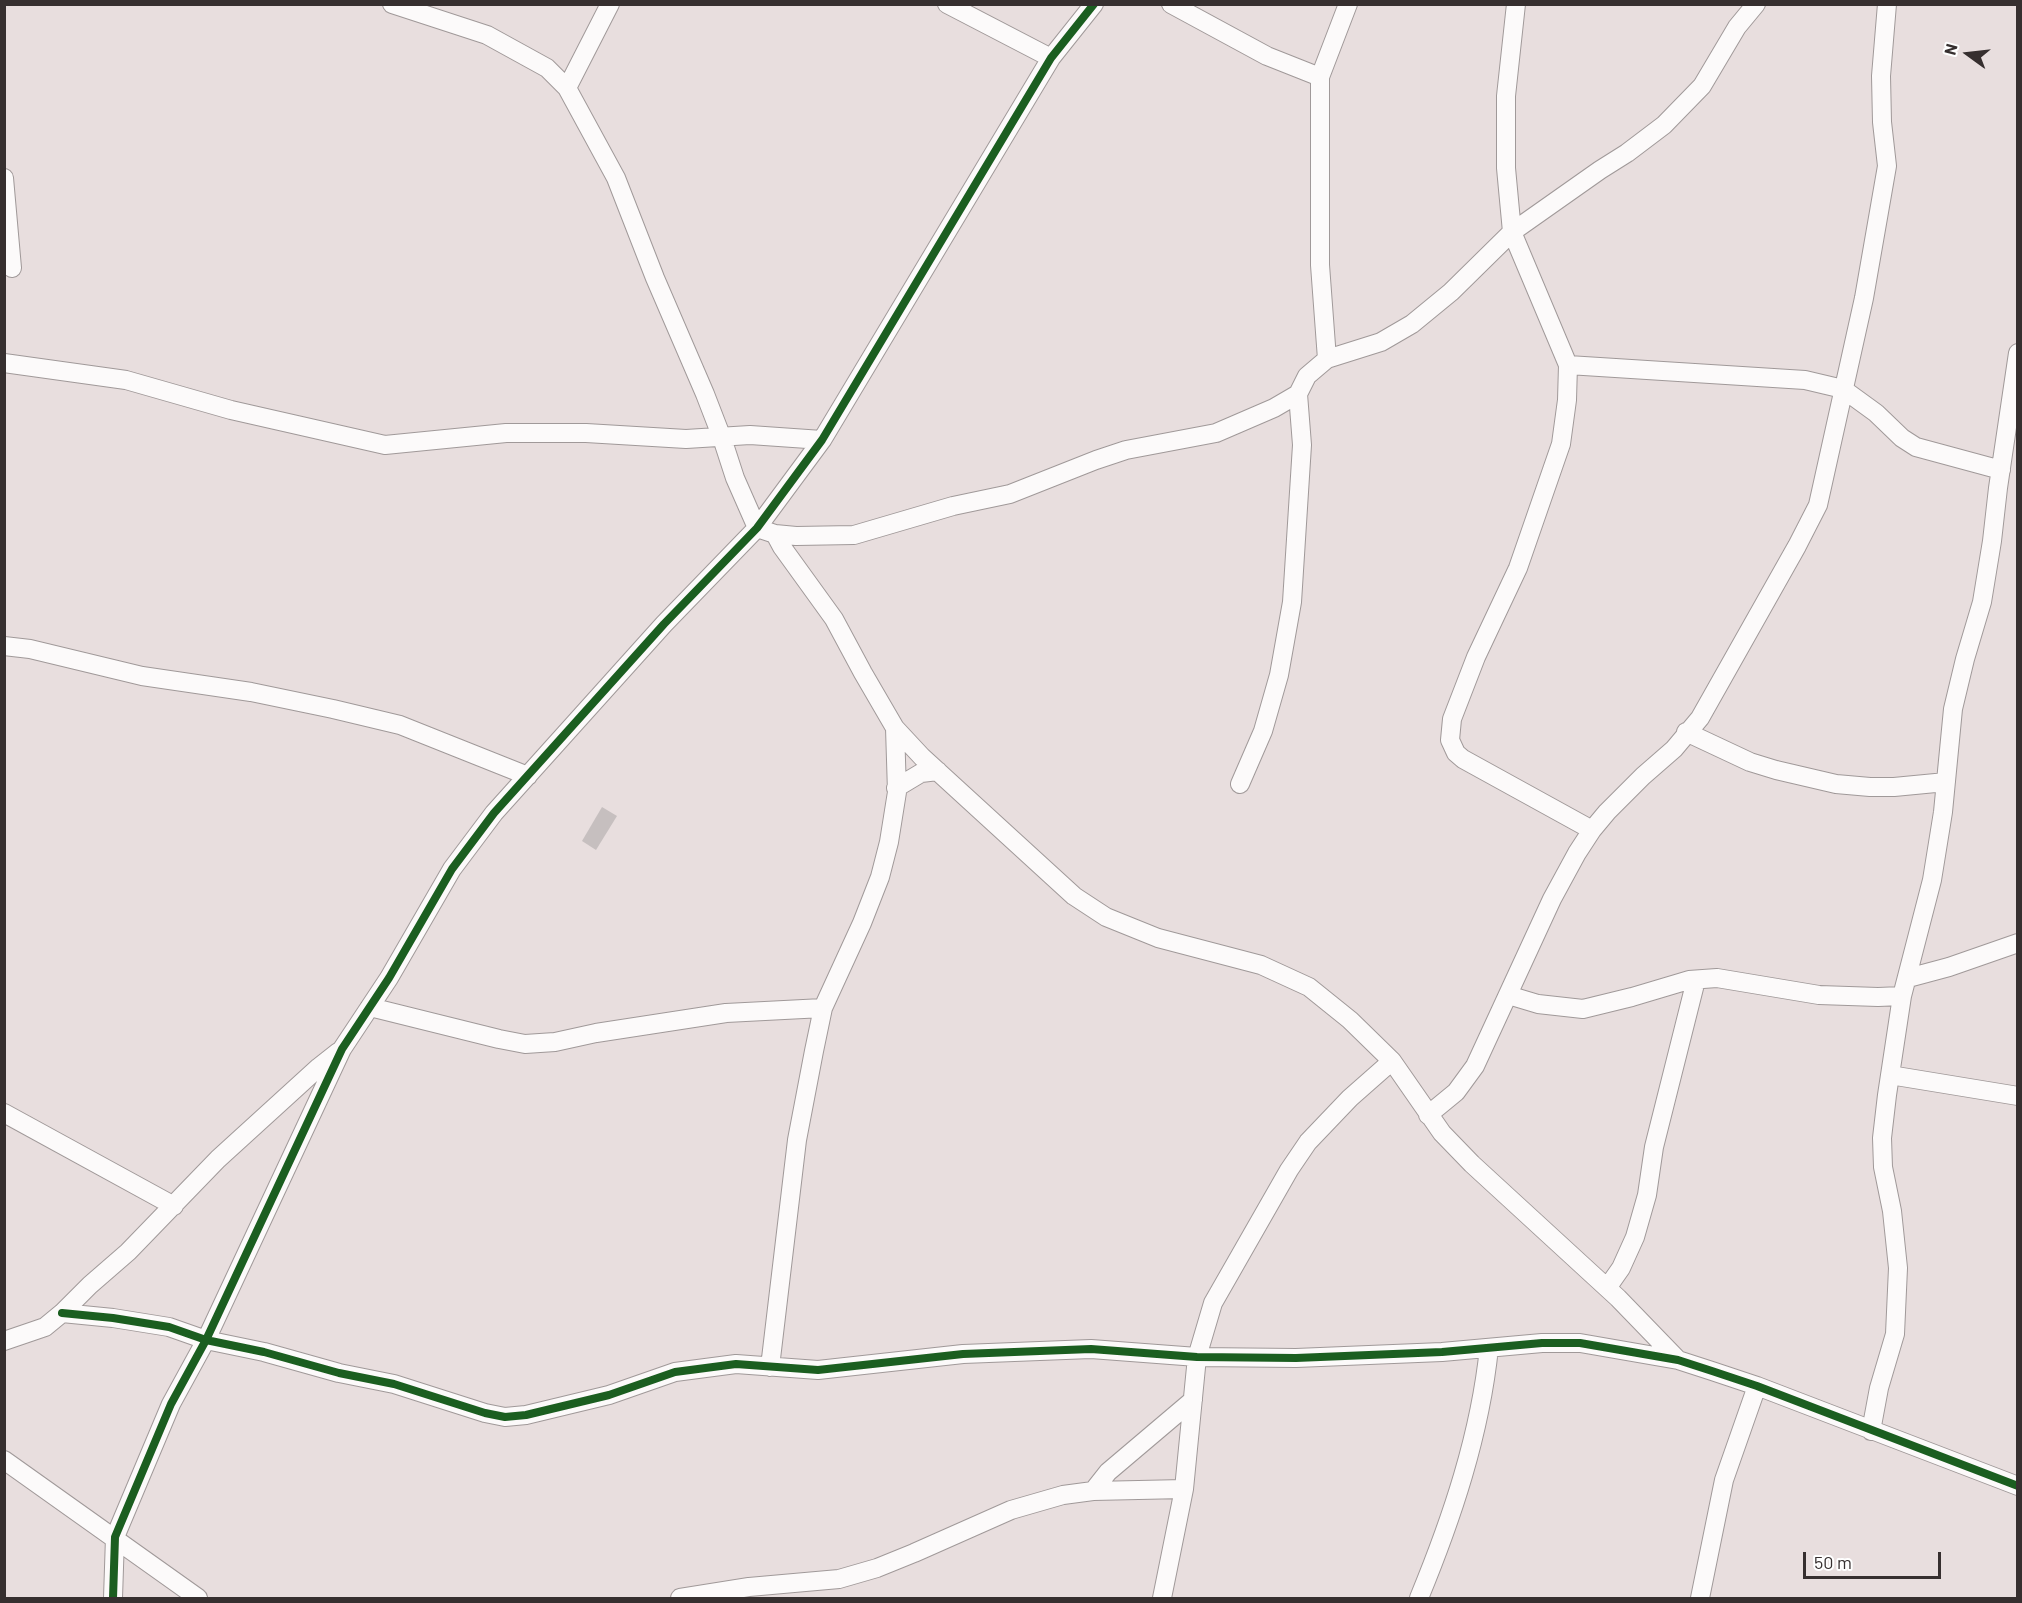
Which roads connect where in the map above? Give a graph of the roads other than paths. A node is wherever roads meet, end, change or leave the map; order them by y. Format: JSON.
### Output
{"nodes":[{"id":1,"x":392,"y":4,"type":"edge"},
{"id":2,"x":610,"y":4,"type":"edge"},
{"id":3,"x":947,"y":4,"type":"edge"},
{"id":4,"x":1094,"y":4,"type":"edge"},
{"id":5,"x":1171,"y":4,"type":"edge"},
{"id":6,"x":1348,"y":4,"type":"edge"},
{"id":7,"x":1516,"y":4,"type":"edge"},
{"id":8,"x":1756,"y":4,"type":"edge"},
{"id":9,"x":1887,"y":4,"type":"edge"},
{"id":10,"x":1051,"y":57,"type":"junction"},
{"id":11,"x":1320,"y":77,"type":"junction"},
{"id":12,"x":567,"y":88,"type":"junction"},
{"id":13,"x":4,"y":178,"type":"edge"},
{"id":14,"x":1512,"y":232,"type":"junction"},
{"id":15,"x":12,"y":268,"type":"dead end"},
{"id":16,"x":2018,"y":353,"type":"edge"},
{"id":17,"x":1327,"y":359,"type":"junction"},
{"id":18,"x":4,"y":363,"type":"edge"},
{"id":19,"x":1568,"y":365,"type":"junction"},
{"id":20,"x":1843,"y":389,"type":"junction"},
{"id":21,"x":1298,"y":394,"type":"junction"},
{"id":22,"x":722,"y":438,"type":"junction"},
{"id":23,"x":822,"y":440,"type":"junction"},
{"id":24,"x":2007,"y":466,"type":"edge"},
{"id":25,"x":757,"y":528,"type":"junction"},
{"id":26,"x":775,"y":534,"type":"junction"},
{"id":27,"x":4,"y":646,"type":"edge"},
{"id":28,"x":895,"y":728,"type":"junction"},
{"id":29,"x":1686,"y":732,"type":"junction"},
{"id":30,"x":938,"y":771,"type":"junction"},
{"id":31,"x":528,"y":776,"type":"junction"},
{"id":32,"x":1946,"y":783,"type":"junction"},
{"id":33,"x":1240,"y":784,"type":"dead end"},
{"id":34,"x":896,"y":788,"type":"junction"},
{"id":35,"x":1592,"y":830,"type":"junction"},
{"id":36,"x":2018,"y":943,"type":"edge"},
{"id":37,"x":1908,"y":978,"type":"junction"},
{"id":38,"x":1696,"y":980,"type":"junction"},
{"id":39,"x":1508,"y":995,"type":"junction"},
{"id":40,"x":1902,"y":996,"type":"junction"},
{"id":41,"x":370,"y":1007,"type":"junction"},
{"id":42,"x":823,"y":1008,"type":"junction"},
{"id":43,"x":342,"y":1049,"type":"junction"},
{"id":44,"x":1392,"y":1061,"type":"junction"},
{"id":45,"x":1890,"y":1075,"type":"junction"},
{"id":46,"x":2018,"y":1096,"type":"edge"},
{"id":47,"x":4,"y":1113,"type":"edge"},
{"id":48,"x":1428,"y":1115,"type":"junction"},
{"id":49,"x":174,"y":1206,"type":"junction"},
{"id":50,"x":1607,"y":1288,"type":"junction"},
{"id":51,"x":62,"y":1313,"type":"junction"},
{"id":52,"x":206,"y":1340,"type":"junction"},
{"id":53,"x":4,"y":1341,"type":"edge"},
{"id":54,"x":1489,"y":1348,"type":"junction"},
{"id":55,"x":1197,"y":1357,"type":"junction"},
{"id":56,"x":1678,"y":1360,"type":"junction"},
{"id":57,"x":770,"y":1367,"type":"junction"},
{"id":58,"x":1757,"y":1386,"type":"junction"},
{"id":59,"x":1192,"y":1400,"type":"junction"},
{"id":60,"x":1871,"y":1431,"type":"junction"},
{"id":61,"x":4,"y":1460,"type":"edge"},
{"id":62,"x":2018,"y":1486,"type":"edge"},
{"id":63,"x":1184,"y":1489,"type":"junction"},
{"id":64,"x":1093,"y":1491,"type":"junction"},
{"id":65,"x":115,"y":1537,"type":"junction"},
{"id":66,"x":113,"y":1599,"type":"edge"},
{"id":67,"x":198,"y":1599,"type":"edge"},
{"id":68,"x":680,"y":1599,"type":"edge"},
{"id":69,"x":1162,"y":1599,"type":"edge"},
{"id":70,"x":1419,"y":1599,"type":"edge"},
{"id":71,"x":1700,"y":1599,"type":"edge"}],
"edges":[{"from":1,"to":12,"type":"street"},
{"from":2,"to":12,"type":"street"},
{"from":3,"to":10,"type":"street"},
{"from":4,"to":10,"type":"street"},
{"from":5,"to":11,"type":"street"},
{"from":6,"to":11,"type":"street"},
{"from":7,"to":14,"type":"street"},
{"from":8,"to":14,"type":"street"},
{"from":9,"to":20,"type":"street"},
{"from":10,"to":23,"type":"street"},
{"from":11,"to":17,"type":"street"},
{"from":12,"to":22,"type":"street"},
{"from":13,"to":15,"type":"street"},
{"from":14,"to":17,"type":"street"},
{"from":14,"to":19,"type":"street"},
{"from":16,"to":24,"type":"street"},
{"from":17,"to":21,"type":"street"},
{"from":18,"to":22,"type":"street"},
{"from":19,"to":20,"type":"street"},
{"from":19,"to":35,"type":"street"},
{"from":20,"to":24,"type":"street"},
{"from":20,"to":29,"type":"street"},
{"from":21,"to":26,"type":"street"},
{"from":21,"to":33,"type":"street"},
{"from":22,"to":23,"type":"street"},
{"from":22,"to":25,"type":"street"},
{"from":23,"to":25,"type":"street"},
{"from":24,"to":32,"type":"street"},
{"from":25,"to":26,"type":"street"},
{"from":25,"to":31,"type":"street"},
{"from":26,"to":28,"type":"street"},
{"from":27,"to":31,"type":"street"},
{"from":28,"to":30,"type":"street"},
{"from":28,"to":34,"type":"street"},
{"from":29,"to":32,"type":"street"},
{"from":29,"to":35,"type":"street"},
{"from":30,"to":34,"type":"street"},
{"from":30,"to":44,"type":"street"},
{"from":31,"to":41,"type":"street"},
{"from":32,"to":37,"type":"street"},
{"from":34,"to":42,"type":"street"},
{"from":35,"to":39,"type":"street"},
{"from":36,"to":37,"type":"street"},
{"from":37,"to":40,"type":"street"},
{"from":38,"to":39,"type":"street"},
{"from":38,"to":40,"type":"street"},
{"from":38,"to":50,"type":"street"},
{"from":39,"to":48,"type":"street"},
{"from":40,"to":45,"type":"street"},
{"from":41,"to":42,"type":"street"},
{"from":41,"to":43,"type":"street"},
{"from":42,"to":57,"type":"street"},
{"from":43,"to":49,"type":"street"},
{"from":43,"to":52,"type":"street"},
{"from":44,"to":48,"type":"street"},
{"from":44,"to":55,"type":"street"},
{"from":45,"to":46,"type":"street"},
{"from":45,"to":60,"type":"street"},
{"from":47,"to":49,"type":"street"},
{"from":48,"to":50,"type":"street"},
{"from":49,"to":51,"type":"street"},
{"from":50,"to":56,"type":"street"},
{"from":51,"to":52,"type":"street"},
{"from":51,"to":53,"type":"street"},
{"from":52,"to":57,"type":"street"},
{"from":52,"to":65,"type":"street"},
{"from":54,"to":55,"type":"street"},
{"from":54,"to":56,"type":"street"},
{"from":54,"to":70,"type":"street"},
{"from":55,"to":57,"type":"street"},
{"from":55,"to":59,"type":"street"},
{"from":56,"to":58,"type":"street"},
{"from":58,"to":60,"type":"street"},
{"from":58,"to":71,"type":"street"},
{"from":59,"to":63,"type":"street"},
{"from":59,"to":64,"type":"street"},
{"from":60,"to":62,"type":"street"},
{"from":61,"to":65,"type":"street"},
{"from":63,"to":64,"type":"street"},
{"from":63,"to":69,"type":"street"},
{"from":64,"to":68,"type":"street"},
{"from":65,"to":66,"type":"street"},
{"from":65,"to":67,"type":"street"}]}
